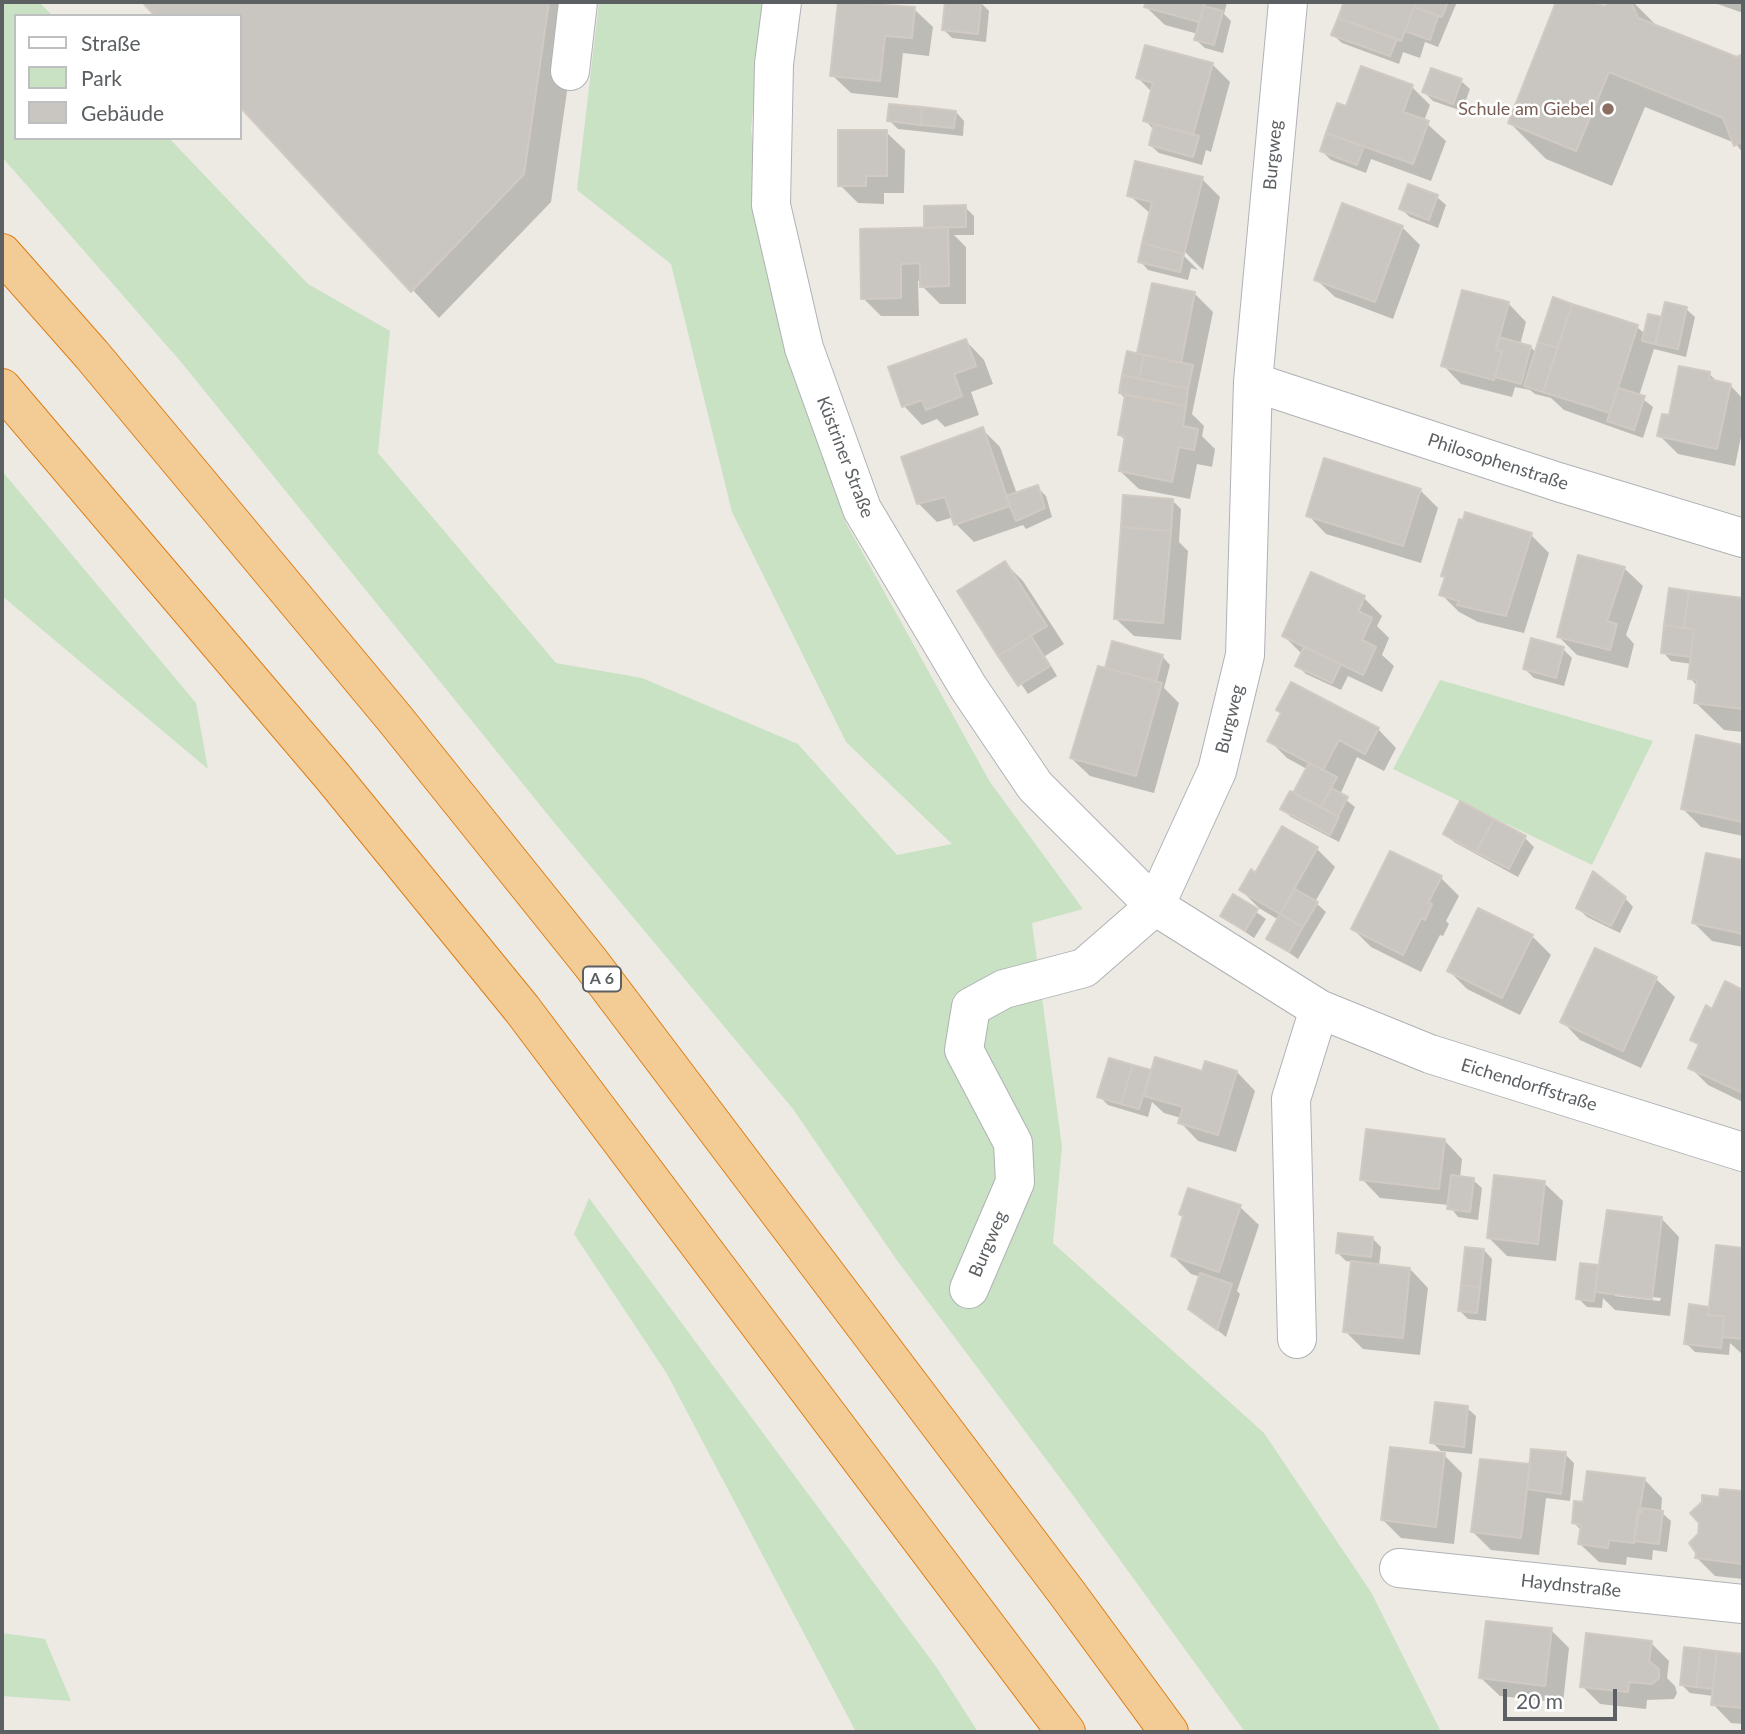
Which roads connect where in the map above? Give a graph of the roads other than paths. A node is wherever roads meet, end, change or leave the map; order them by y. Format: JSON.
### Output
{"nodes":[{"id":1,"x":578,"y":2,"type":"edge"},
{"id":2,"x":782,"y":2,"type":"edge"},
{"id":3,"x":1289,"y":2,"type":"edge"},
{"id":4,"x":570,"y":71,"type":"dead end"},
{"id":5,"x":2,"y":253,"type":"edge"},
{"id":6,"x":1253,"y":382,"type":"junction"},
{"id":7,"x":2,"y":388,"type":"edge"},
{"id":8,"x":1743,"y":538,"type":"edge"},
{"id":9,"x":1155,"y":906,"type":"junction"},
{"id":10,"x":1319,"y":1009,"type":"junction"},
{"id":11,"x":1743,"y":1152,"type":"edge"},
{"id":12,"x":969,"y":1289,"type":"dead end"},
{"id":13,"x":1297,"y":1339,"type":"dead end"},
{"id":14,"x":1399,"y":1568,"type":"dead end"},
{"id":15,"x":1743,"y":1604,"type":"edge"},
{"id":16,"x":1066,"y":1732,"type":"edge"},
{"id":17,"x":1169,"y":1732,"type":"edge"}],
"edges":[{"from":1,"to":4,"type":"street"},
{"from":2,"to":9,"type":"street","name":"Küstriner Straße"},
{"from":3,"to":6,"type":"street","name":"Burgweg"},
{"from":5,"to":17,"type":"highway","number":"A 6"},
{"from":6,"to":8,"type":"street","name":"Philosophenstraße"},
{"from":6,"to":9,"type":"street","name":"Burgweg"},
{"from":7,"to":16,"type":"highway"},
{"from":9,"to":10,"type":"street","name":"Eichendorffstraße"},
{"from":9,"to":12,"type":"street","name":"Burgweg"},
{"from":10,"to":11,"type":"street","name":"Eichendorffstraße"},
{"from":10,"to":13,"type":"street"},
{"from":14,"to":15,"type":"street","name":"Haydnstraße"}]}
